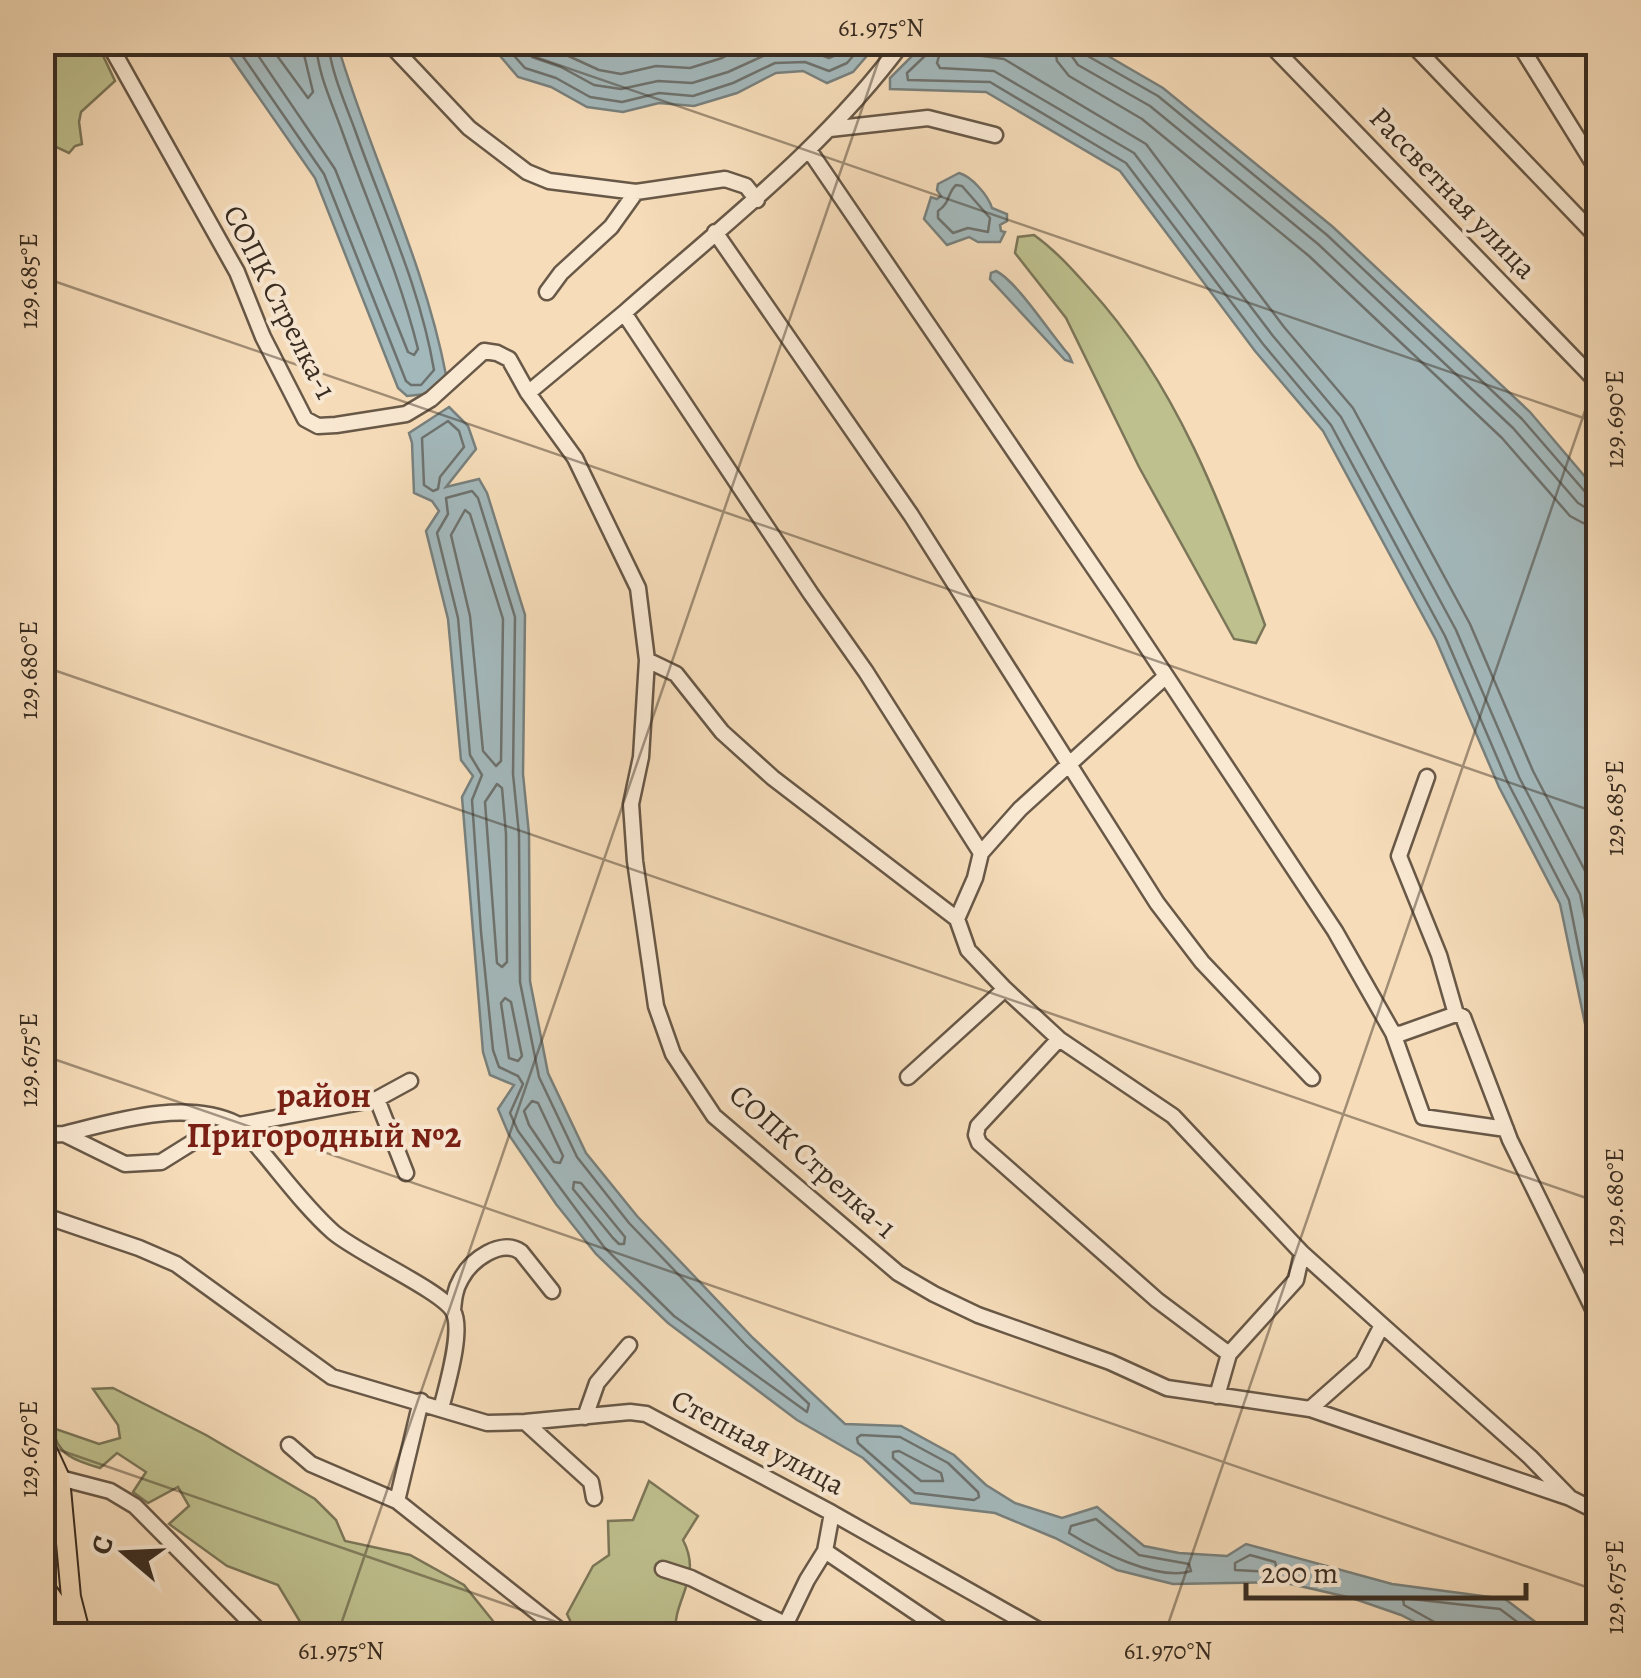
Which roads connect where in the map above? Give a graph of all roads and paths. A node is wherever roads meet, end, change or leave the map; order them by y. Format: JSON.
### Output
{"nodes":[{"id":1,"x":108,"y":42,"type":"edge"},
{"id":2,"x":388,"y":42,"type":"edge"},
{"id":3,"x":903,"y":42,"type":"edge"},
{"id":4,"x":1268,"y":42,"type":"edge"},
{"id":5,"x":1410,"y":42,"type":"edge"},
{"id":6,"x":1518,"y":42,"type":"edge"},
{"id":7,"x":830,"y":129,"type":"junction"},
{"id":8,"x":995,"y":135,"type":"dead end"},
{"id":9,"x":809,"y":150,"type":"junction"},
{"id":10,"x":1598,"y":171,"type":"edge"},
{"id":11,"x":636,"y":192,"type":"junction"},
{"id":12,"x":757,"y":200,"type":"junction"},
{"id":13,"x":716,"y":232,"type":"junction"},
{"id":14,"x":1598,"y":238,"type":"edge"},
{"id":15,"x":546,"y":292,"type":"dead end"},
{"id":16,"x":624,"y":313,"type":"junction"},
{"id":17,"x":1598,"y":383,"type":"edge"},
{"id":18,"x":528,"y":393,"type":"junction"},
{"id":19,"x":648,"y":660,"type":"junction"},
{"id":20,"x":1166,"y":676,"type":"junction"},
{"id":21,"x":1070,"y":764,"type":"junction"},
{"id":22,"x":1427,"y":777,"type":"dead end"},
{"id":23,"x":981,"y":853,"type":"junction"},
{"id":24,"x":957,"y":919,"type":"junction"},
{"id":25,"x":1005,"y":989,"type":"junction"},
{"id":26,"x":1456,"y":1014,"type":"junction"},
{"id":27,"x":1393,"y":1033,"type":"junction"},
{"id":28,"x":1059,"y":1040,"type":"junction"},
{"id":29,"x":908,"y":1077,"type":"dead end"},
{"id":30,"x":1312,"y":1078,"type":"dead end"},
{"id":31,"x":410,"y":1081,"type":"dead end"},
{"id":32,"x":377,"y":1099,"type":"junction"},
{"id":33,"x":239,"y":1125,"type":"junction"},
{"id":34,"x":1506,"y":1129,"type":"junction"},
{"id":35,"x":64,"y":1134,"type":"junction"},
{"id":36,"x":42,"y":1135,"type":"edge"},
{"id":37,"x":406,"y":1173,"type":"dead end"},
{"id":38,"x":42,"y":1215,"type":"edge"},
{"id":39,"x":1302,"y":1254,"type":"junction"},
{"id":40,"x":552,"y":1291,"type":"dead end"},
{"id":41,"x":453,"y":1310,"type":"junction"},
{"id":42,"x":1598,"y":1319,"type":"edge"},
{"id":43,"x":1382,"y":1326,"type":"junction"},
{"id":44,"x":628,"y":1345,"type":"dead end"},
{"id":45,"x":1228,"y":1354,"type":"junction"},
{"id":46,"x":1217,"y":1396,"type":"junction"},
{"id":47,"x":421,"y":1401,"type":"junction"},
{"id":48,"x":441,"y":1408,"type":"junction"},
{"id":49,"x":1310,"y":1409,"type":"junction"},
{"id":50,"x":585,"y":1417,"type":"junction"},
{"id":51,"x":525,"y":1422,"type":"junction"},
{"id":52,"x":42,"y":1439,"type":"edge"},
{"id":53,"x":289,"y":1445,"type":"dead end"},
{"id":54,"x":47,"y":1455,"type":"edge"},
{"id":55,"x":60,"y":1484,"type":"junction"},
{"id":56,"x":594,"y":1498,"type":"dead end"},
{"id":57,"x":1570,"y":1498,"type":"junction"},
{"id":58,"x":397,"y":1500,"type":"junction"},
{"id":59,"x":832,"y":1512,"type":"junction"},
{"id":60,"x":1598,"y":1512,"type":"edge"},
{"id":61,"x":42,"y":1526,"type":"edge"},
{"id":62,"x":825,"y":1551,"type":"junction"},
{"id":63,"x":662,"y":1569,"type":"dead end"},
{"id":64,"x":42,"y":1584,"type":"edge"},
{"id":65,"x":782,"y":1630,"type":"edge"},
{"id":66,"x":79,"y":1636,"type":"edge"},
{"id":67,"x":264,"y":1636,"type":"edge"},
{"id":68,"x":567,"y":1636,"type":"edge"},
{"id":69,"x":951,"y":1636,"type":"edge"},
{"id":70,"x":1049,"y":1636,"type":"edge"}],
"edges":[{"from":1,"to":18,"type":"street","name":"СОПК Стрелка-1"},
{"from":2,"to":11,"type":"street"},
{"from":3,"to":7,"type":"street"},
{"from":4,"to":17,"type":"street","name":"Рассветная улица"},
{"from":5,"to":14,"type":"street"},
{"from":6,"to":10,"type":"street"},
{"from":7,"to":8,"type":"street"},
{"from":7,"to":9,"type":"street"},
{"from":9,"to":12,"type":"street"},
{"from":9,"to":20,"type":"street"},
{"from":11,"to":12,"type":"street"},
{"from":11,"to":15,"type":"street"},
{"from":12,"to":13,"type":"street"},
{"from":13,"to":16,"type":"street"},
{"from":13,"to":21,"type":"street"},
{"from":16,"to":18,"type":"street"},
{"from":16,"to":23,"type":"street"},
{"from":18,"to":19,"type":"street","name":"СОПК Стрелка-1"},
{"from":19,"to":24,"type":"street"},
{"from":19,"to":46,"type":"street","name":"СОПК Стрелка-1"},
{"from":20,"to":21,"type":"street"},
{"from":20,"to":27,"type":"street"},
{"from":21,"to":23,"type":"street"},
{"from":21,"to":30,"type":"street"},
{"from":22,"to":26,"type":"street"},
{"from":23,"to":24,"type":"street"},
{"from":24,"to":25,"type":"street"},
{"from":25,"to":28,"type":"street"},
{"from":25,"to":29,"type":"street"},
{"from":26,"to":27,"type":"street"},
{"from":26,"to":34,"type":"street"},
{"from":27,"to":34,"type":"street"},
{"from":28,"to":39,"type":"street"},
{"from":28,"to":45,"type":"street"},
{"from":31,"to":32,"type":"street"},
{"from":32,"to":33,"type":"street"},
{"from":32,"to":37,"type":"street"},
{"from":33,"to":35,"type":"street"},
{"from":33,"to":35,"type":"street"},
{"from":33,"to":41,"type":"street"},
{"from":34,"to":42,"type":"street"},
{"from":35,"to":36,"type":"street"},
{"from":38,"to":47,"type":"street","name":"Степная улица"},
{"from":39,"to":43,"type":"street"},
{"from":39,"to":45,"type":"street"},
{"from":40,"to":41,"type":"street"},
{"from":41,"to":48,"type":"street"},
{"from":43,"to":49,"type":"street"},
{"from":43,"to":57,"type":"street"},
{"from":44,"to":50,"type":"street"},
{"from":45,"to":46,"type":"street"},
{"from":46,"to":49,"type":"street","name":"СОПК Стрелка-1"},
{"from":47,"to":48,"type":"street","name":"Степная улица"},
{"from":47,"to":58,"type":"street"},
{"from":48,"to":51,"type":"street","name":"Степная улица"},
{"from":49,"to":57,"type":"street","name":"СОПК Стрелка-1"},
{"from":50,"to":51,"type":"street","name":"Степная улица"},
{"from":50,"to":59,"type":"street","name":"Степная улица"},
{"from":51,"to":56,"type":"street"},
{"from":52,"to":54,"type":"main road"},
{"from":53,"to":58,"type":"street"},
{"from":54,"to":55,"type":"main road"},
{"from":55,"to":61,"type":"main road"},
{"from":55,"to":66,"type":"main road"},
{"from":55,"to":67,"type":"street"},
{"from":57,"to":60,"type":"street"},
{"from":58,"to":68,"type":"street"},
{"from":59,"to":62,"type":"street"},
{"from":59,"to":70,"type":"street","name":"Степная улица"},
{"from":62,"to":65,"type":"street"},
{"from":62,"to":69,"type":"street"},
{"from":63,"to":65,"type":"street"},
{"from":64,"to":66,"type":"main road"}]}
